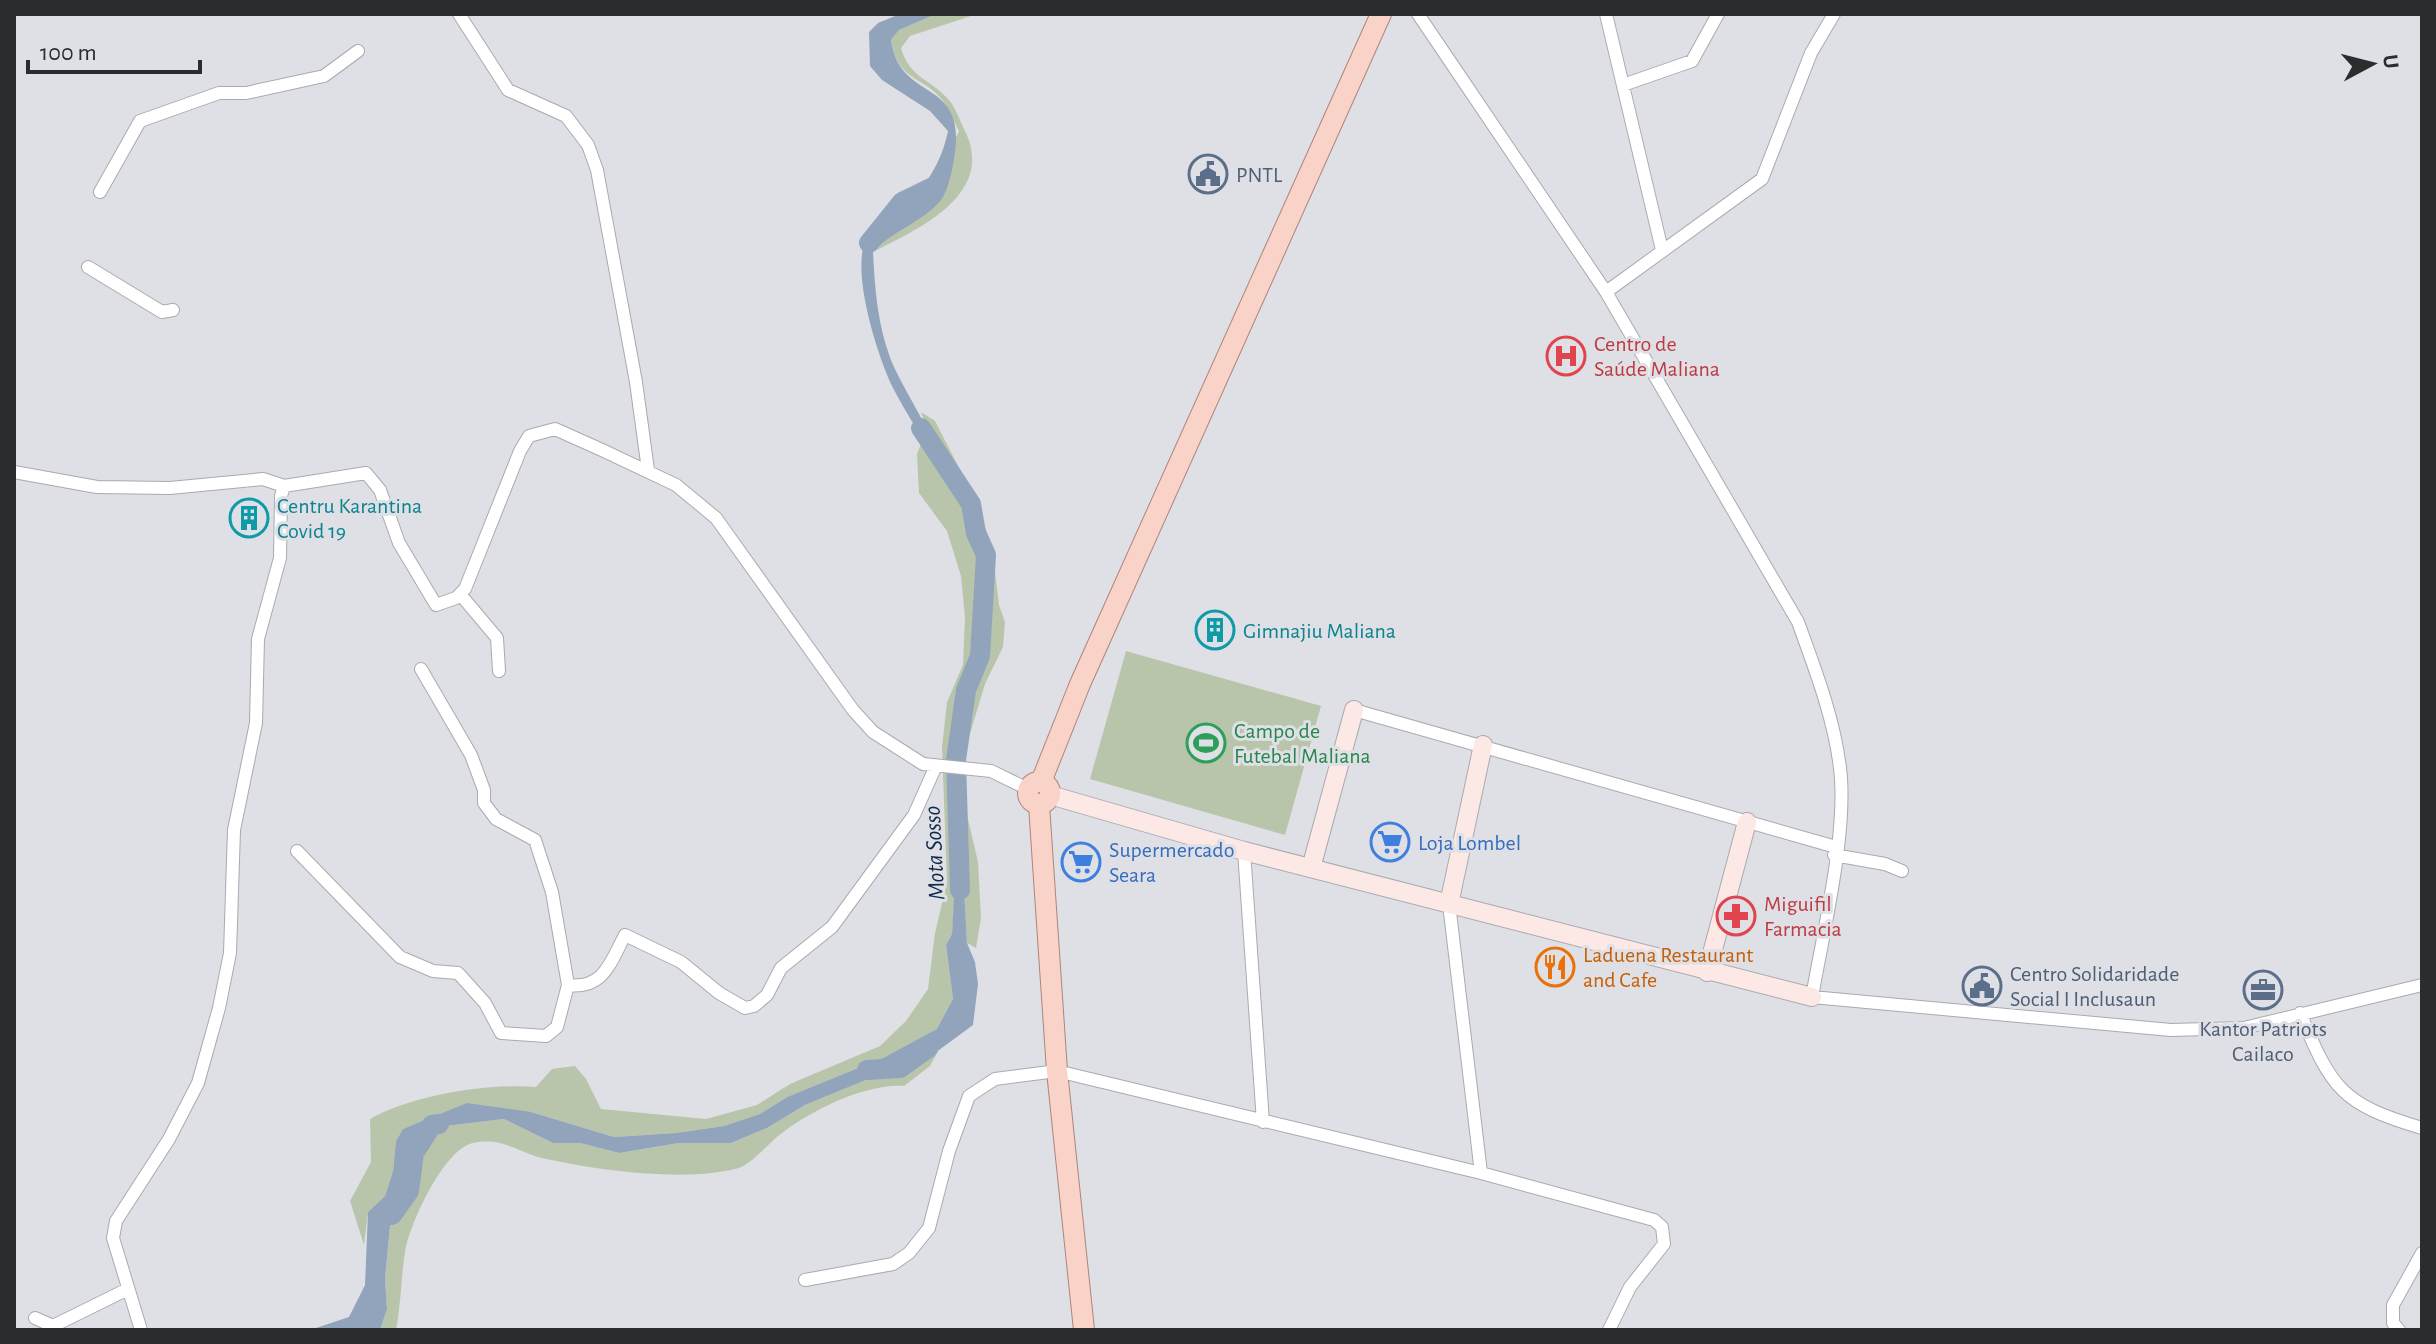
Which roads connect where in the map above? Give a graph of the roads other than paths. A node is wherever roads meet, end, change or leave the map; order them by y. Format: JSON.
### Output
{"nodes":[{"id":1,"x":459,"y":14,"type":"edge"},
{"id":2,"x":1381,"y":14,"type":"edge"},
{"id":3,"x":1418,"y":14,"type":"edge"},
{"id":4,"x":1606,"y":14,"type":"edge"},
{"id":5,"x":1718,"y":14,"type":"edge"},
{"id":6,"x":1834,"y":14,"type":"edge"},
{"id":7,"x":358,"y":51,"type":"dead end"},
{"id":8,"x":1623,"y":85,"type":"junction"},
{"id":9,"x":100,"y":192,"type":"dead end"},
{"id":10,"x":1662,"y":250,"type":"junction"},
{"id":11,"x":88,"y":267,"type":"dead end"},
{"id":12,"x":1606,"y":292,"type":"junction"},
{"id":13,"x":173,"y":310,"type":"dead end"},
{"id":14,"x":648,"y":470,"type":"junction"},
{"id":15,"x":14,"y":472,"type":"edge"},
{"id":16,"x":284,"y":486,"type":"junction"},
{"id":17,"x":460,"y":594,"type":"junction"},
{"id":18,"x":421,"y":669,"type":"dead end"},
{"id":19,"x":499,"y":671,"type":"dead end"},
{"id":20,"x":1354,"y":710,"type":"joint"},
{"id":21,"x":1483,"y":745,"type":"junction"},
{"id":22,"x":935,"y":768,"type":"junction"},
{"id":23,"x":1039,"y":793,"type":"junction"},
{"id":24,"x":1747,"y":822,"type":"junction"},
{"id":25,"x":297,"y":851,"type":"dead end"},
{"id":26,"x":1244,"y":851,"type":"junction"},
{"id":27,"x":1835,"y":851,"type":"junction"},
{"id":28,"x":1311,"y":868,"type":"junction"},
{"id":29,"x":1902,"y":871,"type":"dead end"},
{"id":30,"x":1449,"y":904,"type":"junction"},
{"id":31,"x":1707,"y":972,"type":"junction"},
{"id":32,"x":568,"y":985,"type":"junction"},
{"id":33,"x":2422,"y":985,"type":"edge"},
{"id":34,"x":1812,"y":997,"type":"junction"},
{"id":35,"x":2300,"y":1013,"type":"junction"},
{"id":36,"x":1057,"y":1071,"type":"junction"},
{"id":37,"x":1263,"y":1122,"type":"junction"},
{"id":38,"x":2422,"y":1128,"type":"edge"},
{"id":39,"x":1481,"y":1173,"type":"junction"},
{"id":40,"x":2422,"y":1253,"type":"edge"},
{"id":41,"x":805,"y":1280,"type":"dead end"},
{"id":42,"x":128,"y":1289,"type":"junction"},
{"id":43,"x":35,"y":1318,"type":"dead end"},
{"id":44,"x":141,"y":1330,"type":"edge"},
{"id":45,"x":1084,"y":1330,"type":"edge"},
{"id":46,"x":1609,"y":1330,"type":"edge"},
{"id":47,"x":2399,"y":1330,"type":"edge"}],
"edges":[{"from":1,"to":14,"type":"street"},
{"from":2,"to":23,"type":"main road"},
{"from":3,"to":12,"type":"street"},
{"from":4,"to":8,"type":"street"},
{"from":5,"to":8,"type":"street"},
{"from":6,"to":10,"type":"street"},
{"from":7,"to":9,"type":"street"},
{"from":8,"to":10,"type":"street"},
{"from":10,"to":12,"type":"street"},
{"from":11,"to":13,"type":"street"},
{"from":12,"to":27,"type":"street"},
{"from":14,"to":17,"type":"street"},
{"from":14,"to":22,"type":"street"},
{"from":15,"to":16,"type":"street"},
{"from":16,"to":17,"type":"street"},
{"from":16,"to":42,"type":"street"},
{"from":17,"to":19,"type":"street"},
{"from":18,"to":32,"type":"street"},
{"from":20,"to":21,"type":"street"},
{"from":20,"to":28,"type":"street"},
{"from":21,"to":24,"type":"street"},
{"from":21,"to":30,"type":"street"},
{"from":22,"to":23,"type":"street"},
{"from":22,"to":32,"type":"street"},
{"from":23,"to":26,"type":"street"},
{"from":23,"to":36,"type":"main road"},
{"from":24,"to":27,"type":"street"},
{"from":24,"to":31,"type":"street"},
{"from":25,"to":32,"type":"street"},
{"from":26,"to":28,"type":"street"},
{"from":26,"to":37,"type":"street"},
{"from":27,"to":29,"type":"street"},
{"from":27,"to":34,"type":"street"},
{"from":28,"to":30,"type":"street"},
{"from":30,"to":31,"type":"street"},
{"from":30,"to":39,"type":"street"},
{"from":31,"to":34,"type":"street"},
{"from":33,"to":35,"type":"street"},
{"from":34,"to":35,"type":"street"},
{"from":35,"to":38,"type":"street"},
{"from":36,"to":37,"type":"street"},
{"from":36,"to":41,"type":"street"},
{"from":36,"to":45,"type":"main road"},
{"from":37,"to":39,"type":"street"},
{"from":39,"to":46,"type":"street"},
{"from":40,"to":47,"type":"street"},
{"from":42,"to":43,"type":"street"},
{"from":42,"to":44,"type":"street"}]}
